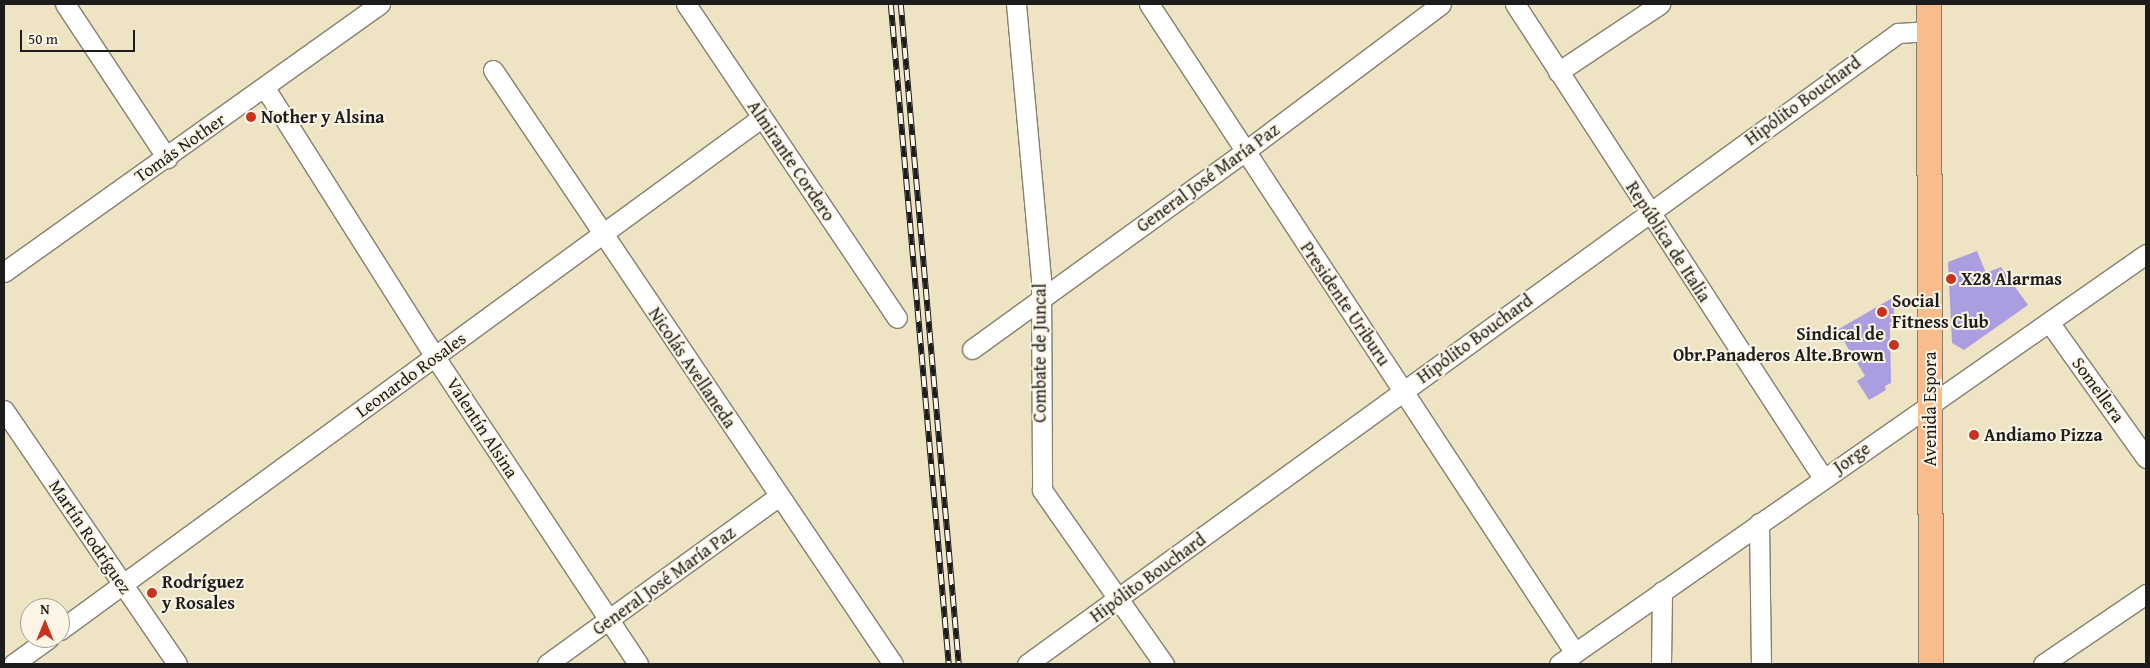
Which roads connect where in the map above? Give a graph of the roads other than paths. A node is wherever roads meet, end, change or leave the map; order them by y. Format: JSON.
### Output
{"nodes":[{"id":1,"x":65,"y":4,"type":"edge"},
{"id":2,"x":380,"y":4,"type":"edge"},
{"id":3,"x":686,"y":4,"type":"edge"},
{"id":4,"x":1016,"y":4,"type":"edge"},
{"id":5,"x":1149,"y":4,"type":"edge"},
{"id":6,"x":1441,"y":4,"type":"edge"},
{"id":7,"x":1515,"y":4,"type":"edge"},
{"id":8,"x":1660,"y":4,"type":"edge"},
{"id":9,"x":1929,"y":4,"type":"edge"},
{"id":10,"x":1929,"y":31,"type":"junction"},
{"id":11,"x":493,"y":70,"type":"dead end"},
{"id":12,"x":1558,"y":72,"type":"junction"},
{"id":13,"x":265,"y":88,"type":"junction"},
{"id":14,"x":761,"y":118,"type":"junction"},
{"id":15,"x":1244,"y":152,"type":"junction"},
{"id":16,"x":167,"y":158,"type":"junction"},
{"id":17,"x":1648,"y":212,"type":"junction"},
{"id":18,"x":603,"y":236,"type":"junction"},
{"id":19,"x":2146,"y":254,"type":"edge"},
{"id":20,"x":4,"y":272,"type":"edge"},
{"id":21,"x":1040,"y":300,"type":"junction"},
{"id":22,"x":897,"y":318,"type":"dead end"},
{"id":23,"x":2049,"y":322,"type":"junction"},
{"id":24,"x":972,"y":349,"type":"dead end"},
{"id":25,"x":436,"y":357,"type":"junction"},
{"id":26,"x":1404,"y":392,"type":"junction"},
{"id":27,"x":1930,"y":403,"type":"junction"},
{"id":28,"x":4,"y":410,"type":"edge"},
{"id":29,"x":2146,"y":458,"type":"edge"},
{"id":30,"x":1823,"y":478,"type":"junction"},
{"id":31,"x":779,"y":496,"type":"junction"},
{"id":32,"x":1759,"y":523,"type":"junction"},
{"id":33,"x":123,"y":585,"type":"junction"},
{"id":34,"x":1662,"y":591,"type":"junction"},
{"id":35,"x":2146,"y":594,"type":"edge"},
{"id":36,"x":1119,"y":599,"type":"junction"},
{"id":37,"x":610,"y":621,"type":"junction"},
{"id":38,"x":70,"y":623,"type":"edge"},
{"id":39,"x":35,"y":648,"type":"edge"},
{"id":40,"x":1575,"y":653,"type":"junction"},
{"id":41,"x":13,"y":664,"type":"edge"},
{"id":42,"x":176,"y":664,"type":"edge"},
{"id":43,"x":547,"y":664,"type":"edge"},
{"id":44,"x":638,"y":664,"type":"edge"},
{"id":45,"x":893,"y":664,"type":"edge"},
{"id":46,"x":1027,"y":664,"type":"edge"},
{"id":47,"x":1164,"y":664,"type":"edge"},
{"id":48,"x":1559,"y":664,"type":"edge"},
{"id":49,"x":1662,"y":664,"type":"edge"},
{"id":50,"x":1761,"y":664,"type":"edge"},
{"id":51,"x":1931,"y":664,"type":"edge"},
{"id":52,"x":2043,"y":664,"type":"edge"}],
"edges":[{"from":1,"to":16,"type":"street"},
{"from":2,"to":13,"type":"street","name":"Tomás Nother"},
{"from":3,"to":14,"type":"street","name":"Almirante Cordero"},
{"from":4,"to":21,"type":"street","name":"Combate de Juncal"},
{"from":5,"to":15,"type":"street","name":"Presidente Uriburu"},
{"from":6,"to":15,"type":"street","name":"General José María Paz"},
{"from":7,"to":12,"type":"street","name":"República de Italia"},
{"from":8,"to":12,"type":"street"},
{"from":9,"to":10,"type":"main road","name":"Avenida Espora"},
{"from":10,"to":17,"type":"street","name":"Hipólito Bouchard"},
{"from":10,"to":27,"type":"main road","name":"Avenida Espora"},
{"from":11,"to":18,"type":"street","name":"Nicolás Avellaneda"},
{"from":12,"to":17,"type":"street","name":"República de Italia"},
{"from":13,"to":16,"type":"street","name":"Tomás Nother"},
{"from":13,"to":25,"type":"street","name":"Valentín Alsina"},
{"from":14,"to":18,"type":"street","name":"Leonardo Rosales"},
{"from":14,"to":22,"type":"street","name":"Almirante Cordero"},
{"from":15,"to":21,"type":"street","name":"General José María Paz"},
{"from":15,"to":26,"type":"street","name":"Presidente Uriburu"},
{"from":16,"to":20,"type":"street","name":"Tomás Nother"},
{"from":17,"to":26,"type":"street","name":"Hipólito Bouchard"},
{"from":17,"to":30,"type":"street","name":"República de Italia"},
{"from":18,"to":25,"type":"street","name":"Leonardo Rosales"},
{"from":18,"to":31,"type":"street","name":"Nicolás Avellaneda"},
{"from":19,"to":23,"type":"street","name":"Jorge"},
{"from":21,"to":24,"type":"street","name":"General José María Paz"},
{"from":21,"to":36,"type":"street","name":"Combate de Juncal"},
{"from":23,"to":27,"type":"street","name":"Jorge"},
{"from":23,"to":29,"type":"street","name":"Somellera"},
{"from":25,"to":33,"type":"street","name":"Leonardo Rosales"},
{"from":25,"to":37,"type":"street","name":"Valentín Alsina"},
{"from":26,"to":36,"type":"street","name":"Hipólito Bouchard"},
{"from":26,"to":40,"type":"street","name":"Presidente Uriburu"},
{"from":27,"to":30,"type":"street","name":"Jorge"},
{"from":27,"to":51,"type":"main road","name":"Avenida Espora"},
{"from":28,"to":33,"type":"street","name":"Martín Rodríguez"},
{"from":30,"to":32,"type":"street","name":"Jorge"},
{"from":31,"to":37,"type":"street","name":"General José María Paz"},
{"from":31,"to":45,"type":"street","name":"Nicolás Avellaneda"},
{"from":32,"to":34,"type":"street","name":"Jorge"},
{"from":32,"to":50,"type":"street"},
{"from":33,"to":38,"type":"street","name":"Leonardo Rosales"},
{"from":33,"to":42,"type":"street","name":"Martín Rodríguez"},
{"from":34,"to":40,"type":"street","name":"Jorge"},
{"from":34,"to":49,"type":"street"},
{"from":35,"to":52,"type":"street"},
{"from":36,"to":46,"type":"street","name":"Hipólito Bouchard"},
{"from":36,"to":47,"type":"street","name":"Combate de Juncal"},
{"from":37,"to":43,"type":"street","name":"General José María Paz"},
{"from":37,"to":44,"type":"street","name":"Valentín Alsina"},
{"from":39,"to":41,"type":"street"},
{"from":40,"to":48,"type":"street","name":"Jorge"}]}
